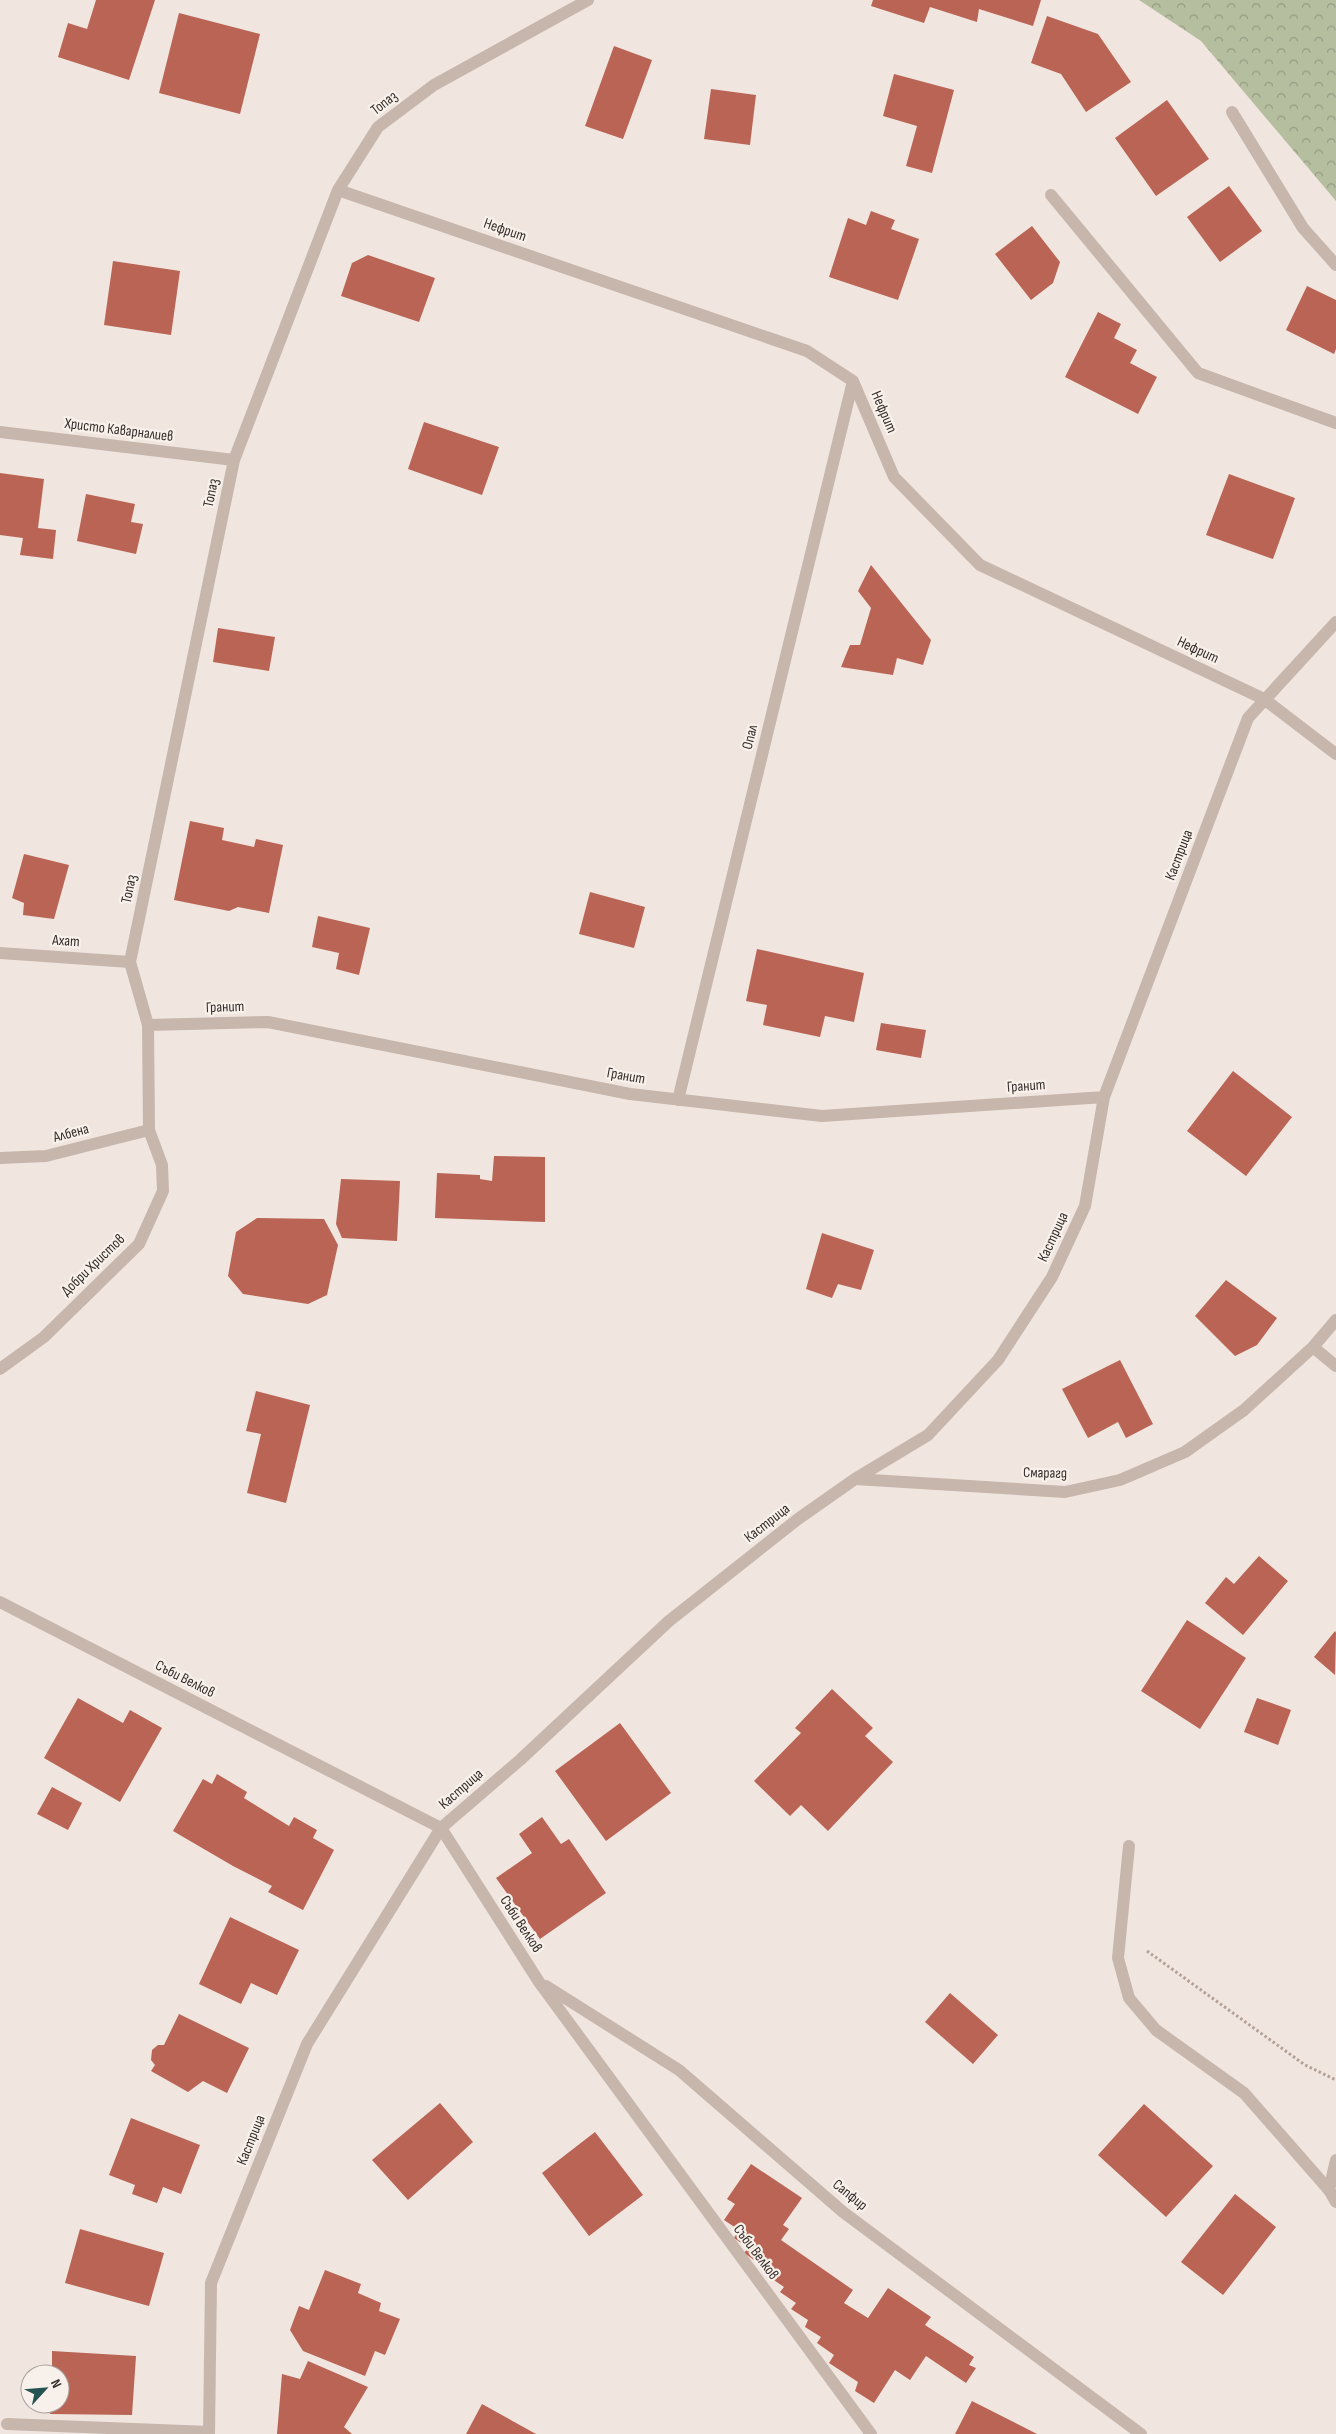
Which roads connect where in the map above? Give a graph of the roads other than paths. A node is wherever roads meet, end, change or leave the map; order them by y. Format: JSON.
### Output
{"nodes":[{"id":1,"x":588,"y":0,"type":"edge"},
{"id":2,"x":1232,"y":112,"type":"dead end"},
{"id":3,"x":338,"y":190,"type":"junction"},
{"id":4,"x":1051,"y":195,"type":"dead end"},
{"id":5,"x":1336,"y":265,"type":"edge"},
{"id":6,"x":852,"y":381,"type":"junction"},
{"id":7,"x":1336,"y":423,"type":"edge"},
{"id":8,"x":0,"y":432,"type":"edge"},
{"id":9,"x":234,"y":460,"type":"junction"},
{"id":10,"x":1336,"y":622,"type":"edge"},
{"id":11,"x":1264,"y":699,"type":"junction"},
{"id":12,"x":1336,"y":754,"type":"edge"},
{"id":13,"x":0,"y":953,"type":"edge"},
{"id":14,"x":130,"y":962,"type":"junction"},
{"id":15,"x":148,"y":1025,"type":"junction"},
{"id":16,"x":1104,"y":1097,"type":"junction"},
{"id":17,"x":678,"y":1100,"type":"junction"},
{"id":18,"x":149,"y":1130,"type":"junction"},
{"id":19,"x":0,"y":1158,"type":"edge"},
{"id":20,"x":1336,"y":1320,"type":"edge"},
{"id":21,"x":1312,"y":1347,"type":"junction"},
{"id":22,"x":1336,"y":1366,"type":"edge"},
{"id":23,"x":0,"y":1369,"type":"edge"},
{"id":24,"x":855,"y":1479,"type":"junction"},
{"id":25,"x":0,"y":1602,"type":"edge"},
{"id":26,"x":441,"y":1828,"type":"junction"},
{"id":27,"x":1129,"y":1846,"type":"dead end"},
{"id":28,"x":539,"y":1982,"type":"junction"},
{"id":29,"x":1336,"y":2160,"type":"edge"},
{"id":30,"x":1329,"y":2190,"type":"junction"},
{"id":31,"x":1336,"y":2202,"type":"edge"},
{"id":32,"x":7,"y":2424,"type":"dead end"},
{"id":33,"x":209,"y":2433,"type":"edge"},
{"id":34,"x":871,"y":2434,"type":"edge"},
{"id":35,"x":1142,"y":2434,"type":"edge"}],
"edges":[{"from":1,"to":3,"type":"street","name":"Топаз"},
{"from":2,"to":5,"type":"street"},
{"from":3,"to":6,"type":"street","name":"Нефрит"},
{"from":3,"to":9,"type":"street","name":"Топаз"},
{"from":4,"to":7,"type":"street"},
{"from":6,"to":11,"type":"street","name":"Нефрит"},
{"from":6,"to":17,"type":"street","name":"Опал"},
{"from":8,"to":9,"type":"street","name":"Христо Каварналиев"},
{"from":9,"to":14,"type":"street","name":"Топаз"},
{"from":10,"to":11,"type":"street","name":"Кастрица"},
{"from":11,"to":12,"type":"street","name":"Нефрит"},
{"from":11,"to":16,"type":"street","name":"Кастрица"},
{"from":13,"to":14,"type":"street","name":"Ахат"},
{"from":14,"to":15,"type":"street","name":"Топаз"},
{"from":15,"to":17,"type":"street","name":"Гранит"},
{"from":15,"to":18,"type":"street","name":"Топаз"},
{"from":16,"to":17,"type":"street","name":"Гранит"},
{"from":16,"to":24,"type":"street","name":"Кастрица"},
{"from":18,"to":19,"type":"street","name":"Албена"},
{"from":18,"to":23,"type":"street","name":"Добри Христов"},
{"from":20,"to":21,"type":"street"},
{"from":21,"to":22,"type":"street"},
{"from":21,"to":24,"type":"street","name":"Смарагд"},
{"from":24,"to":26,"type":"street","name":"Кастрица"},
{"from":25,"to":26,"type":"street","name":"Съби Велков"},
{"from":26,"to":28,"type":"street","name":"Съби Велков"},
{"from":26,"to":33,"type":"street","name":"Кастрица"},
{"from":27,"to":30,"type":"street"},
{"from":28,"to":34,"type":"street","name":"Съби Велков"},
{"from":28,"to":35,"type":"street","name":"Сапфир"},
{"from":29,"to":30,"type":"street"},
{"from":30,"to":31,"type":"street"},
{"from":32,"to":33,"type":"street"}]}
